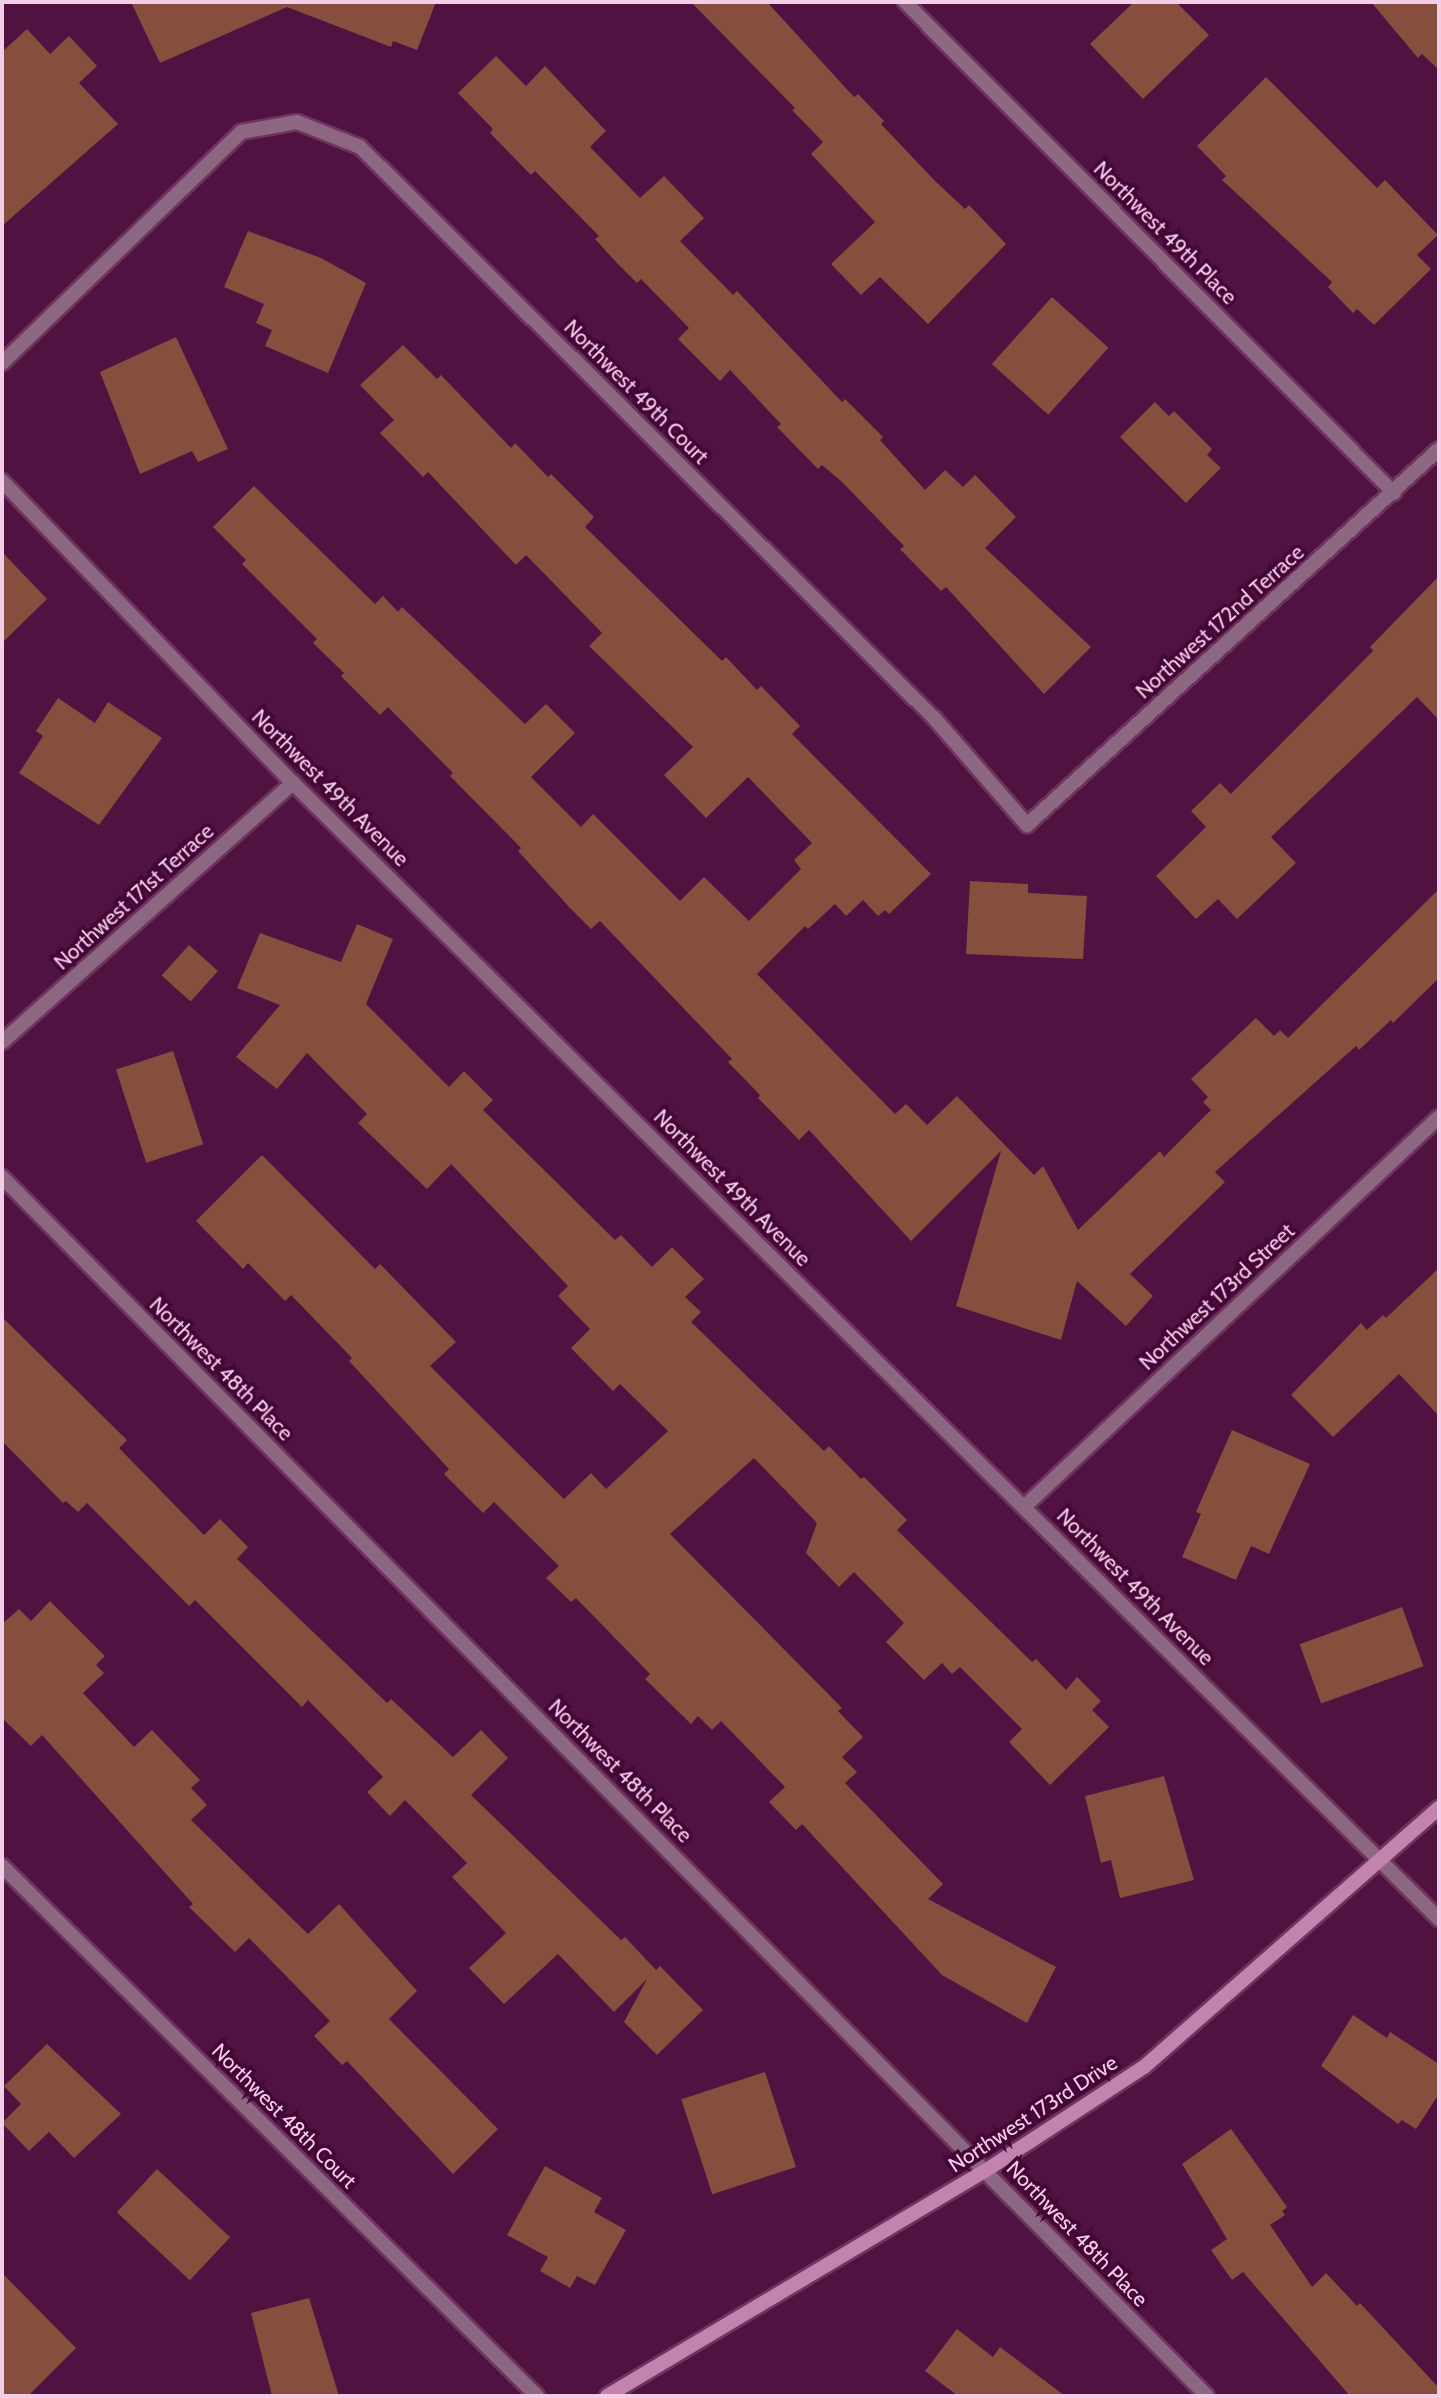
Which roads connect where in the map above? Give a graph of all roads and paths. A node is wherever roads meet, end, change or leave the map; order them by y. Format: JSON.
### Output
{"nodes":[{"id":1,"x":905,"y":2,"type":"edge"},
{"id":2,"x":2,"y":363,"type":"edge"},
{"id":3,"x":1439,"y":449,"type":"edge"},
{"id":4,"x":2,"y":481,"type":"edge"},
{"id":5,"x":1394,"y":493,"type":"junction"},
{"id":6,"x":293,"y":783,"type":"junction"},
{"id":7,"x":1027,"y":825,"type":"joint"},
{"id":8,"x":2,"y":1042,"type":"edge"},
{"id":9,"x":1439,"y":1117,"type":"edge"},
{"id":10,"x":2,"y":1177,"type":"edge"},
{"id":11,"x":1024,"y":1507,"type":"junction"},
{"id":12,"x":1439,"y":1808,"type":"edge"},
{"id":13,"x":1382,"y":1860,"type":"junction"},
{"id":14,"x":2,"y":1866,"type":"edge"},
{"id":15,"x":1439,"y":1919,"type":"edge"},
{"id":16,"x":985,"y":2171,"type":"junction"},
{"id":17,"x":537,"y":2396,"type":"edge"},
{"id":18,"x":607,"y":2396,"type":"edge"},
{"id":19,"x":1206,"y":2396,"type":"edge"}],
"edges":[{"from":1,"to":5,"type":"street","name":"Northwest 49th Place"},
{"from":2,"to":7,"type":"street","name":"Northwest 49th Court"},
{"from":3,"to":5,"type":"street","name":"Northwest 172nd Terrace"},
{"from":4,"to":6,"type":"street","name":"Northwest 49th Avenue"},
{"from":5,"to":7,"type":"street","name":"Northwest 172nd Terrace"},
{"from":6,"to":8,"type":"street","name":"Northwest 171st Terrace"},
{"from":6,"to":11,"type":"street","name":"Northwest 49th Avenue"},
{"from":9,"to":11,"type":"street","name":"Northwest 173rd Street"},
{"from":10,"to":16,"type":"street","name":"Northwest 48th Place"},
{"from":11,"to":13,"type":"street","name":"Northwest 49th Avenue"},
{"from":12,"to":13,"type":"street","name":"Northwest 173rd Drive"},
{"from":13,"to":15,"type":"street","name":"Northwest 49th Avenue"},
{"from":13,"to":16,"type":"street","name":"Northwest 173rd Drive"},
{"from":14,"to":17,"type":"street","name":"Northwest 48th Court"},
{"from":16,"to":18,"type":"street","name":"Northwest 173rd Drive"},
{"from":16,"to":19,"type":"street","name":"Northwest 48th Place"}]}
